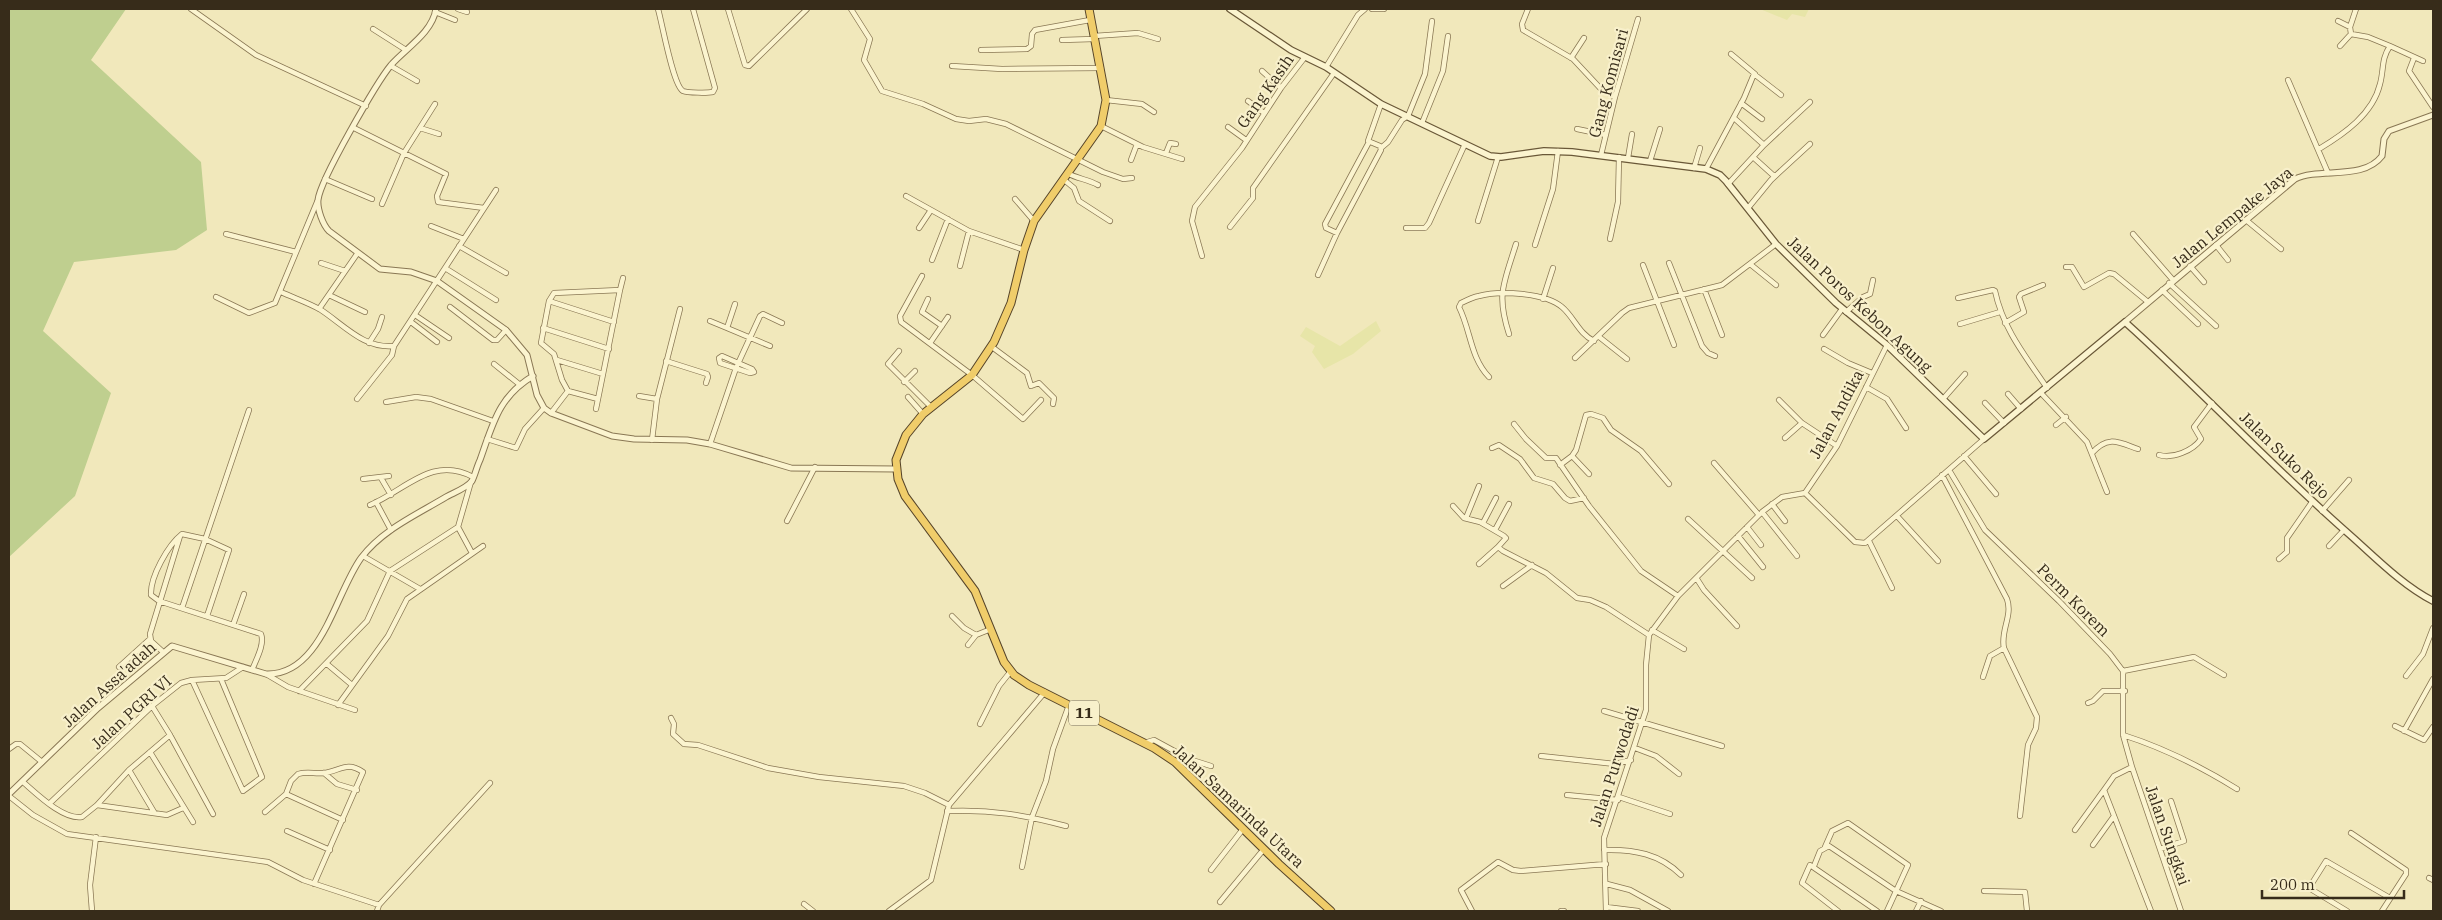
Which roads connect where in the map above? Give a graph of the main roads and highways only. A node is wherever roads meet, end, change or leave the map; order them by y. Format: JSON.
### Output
{"nodes":[{"id":1,"x":1089,"y":9,"type":"edge"},
{"id":2,"x":1230,"y":9,"type":"edge"},
{"id":3,"x":2004,"y":423,"type":"joint"},
{"id":4,"x":2432,"y":598,"type":"edge"},
{"id":5,"x":1331,"y":911,"type":"edge"}],
"edges":[{"from":1,"to":5,"type":"highway","name":"Jalan Samarinda Utara","number":"11"},
{"from":2,"to":3,"type":"main road","name":"Jalan Poros Kebon Agung"},
{"from":3,"to":4,"type":"main road","name":"Jalan Suko Rejo"}]}
